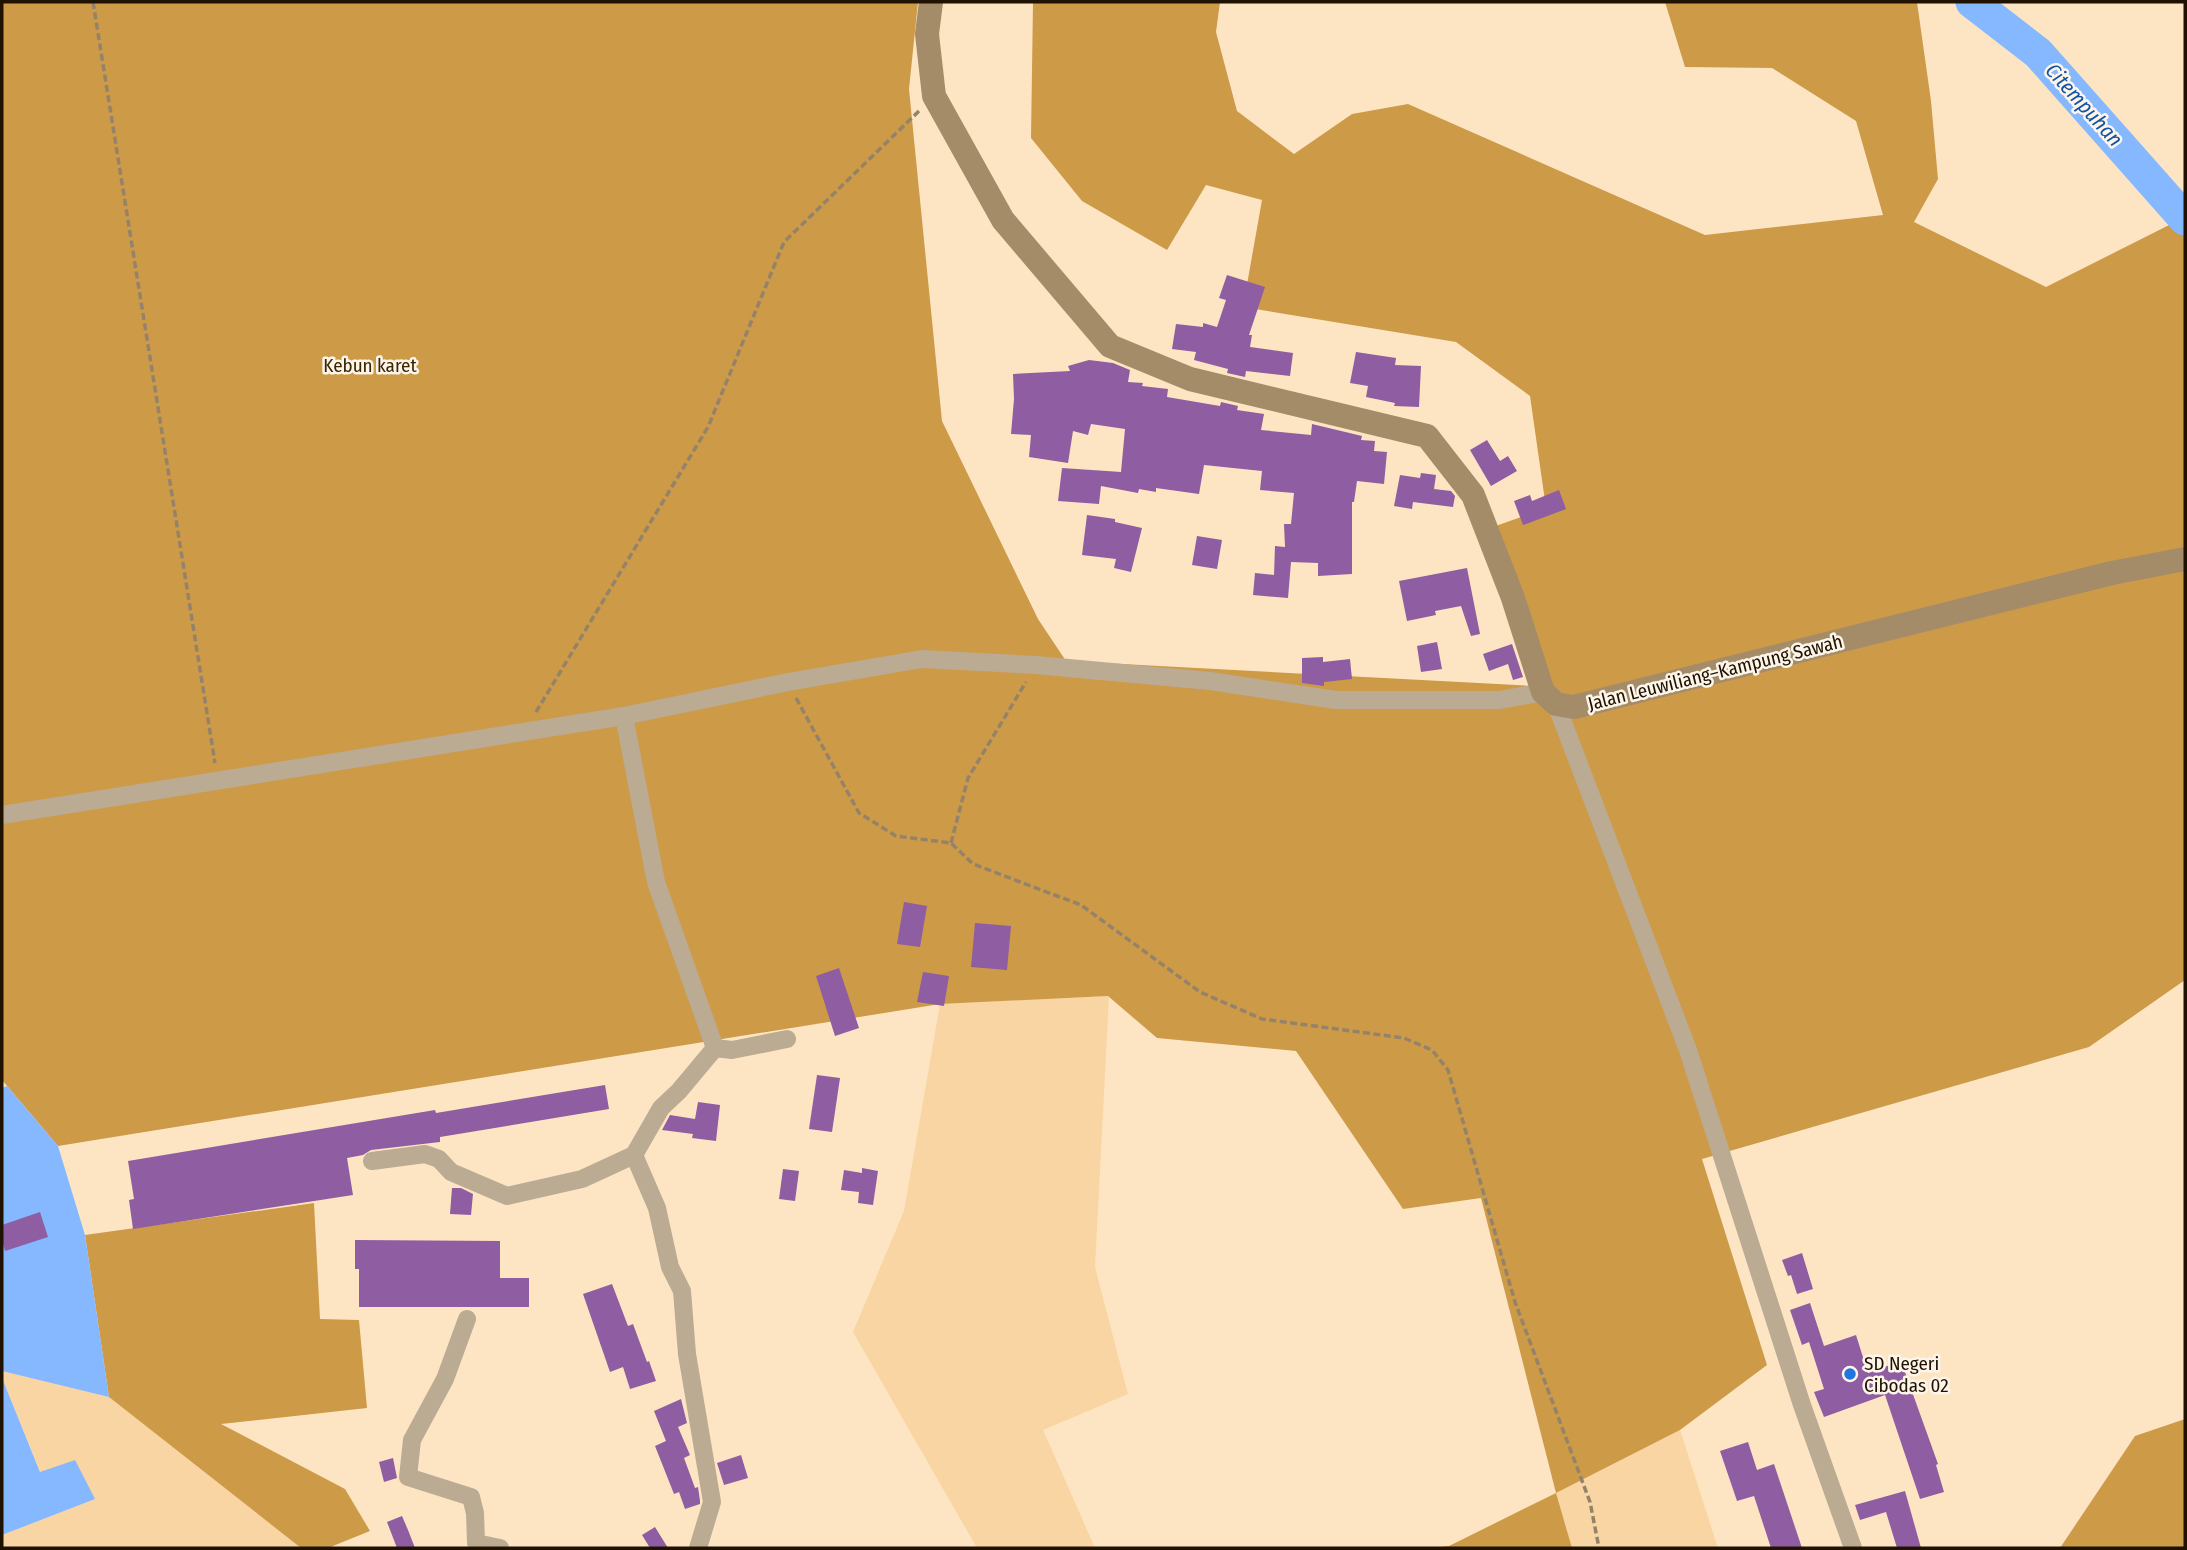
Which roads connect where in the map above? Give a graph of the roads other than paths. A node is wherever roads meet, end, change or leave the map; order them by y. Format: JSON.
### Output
{"nodes":[{"id":1,"x":931,"y":2,"type":"edge"},
{"id":2,"x":2185,"y":559,"type":"edge"},
{"id":3,"x":1549,"y":698,"type":"junction"},
{"id":4,"x":624,"y":716,"type":"junction"},
{"id":5,"x":2,"y":815,"type":"edge"},
{"id":6,"x":786,"y":1039,"type":"dead end"},
{"id":7,"x":715,"y":1048,"type":"junction"},
{"id":8,"x":634,"y":1154,"type":"junction"},
{"id":9,"x":372,"y":1161,"type":"dead end"},
{"id":10,"x":467,"y":1319,"type":"dead end"},
{"id":11,"x":500,"y":1548,"type":"edge"},
{"id":12,"x":698,"y":1548,"type":"edge"},
{"id":13,"x":1853,"y":1548,"type":"edge"}],
"edges":[{"from":1,"to":3,"type":"main road"},
{"from":2,"to":3,"type":"main road","name":"Jalan Leuwiliang–Kampung Sawah"},
{"from":3,"to":4,"type":"street"},
{"from":3,"to":13,"type":"street"},
{"from":4,"to":5,"type":"street"},
{"from":4,"to":7,"type":"street"},
{"from":6,"to":7,"type":"street"},
{"from":7,"to":8,"type":"street"},
{"from":8,"to":9,"type":"street"},
{"from":8,"to":12,"type":"street"},
{"from":10,"to":11,"type":"street"}]}
